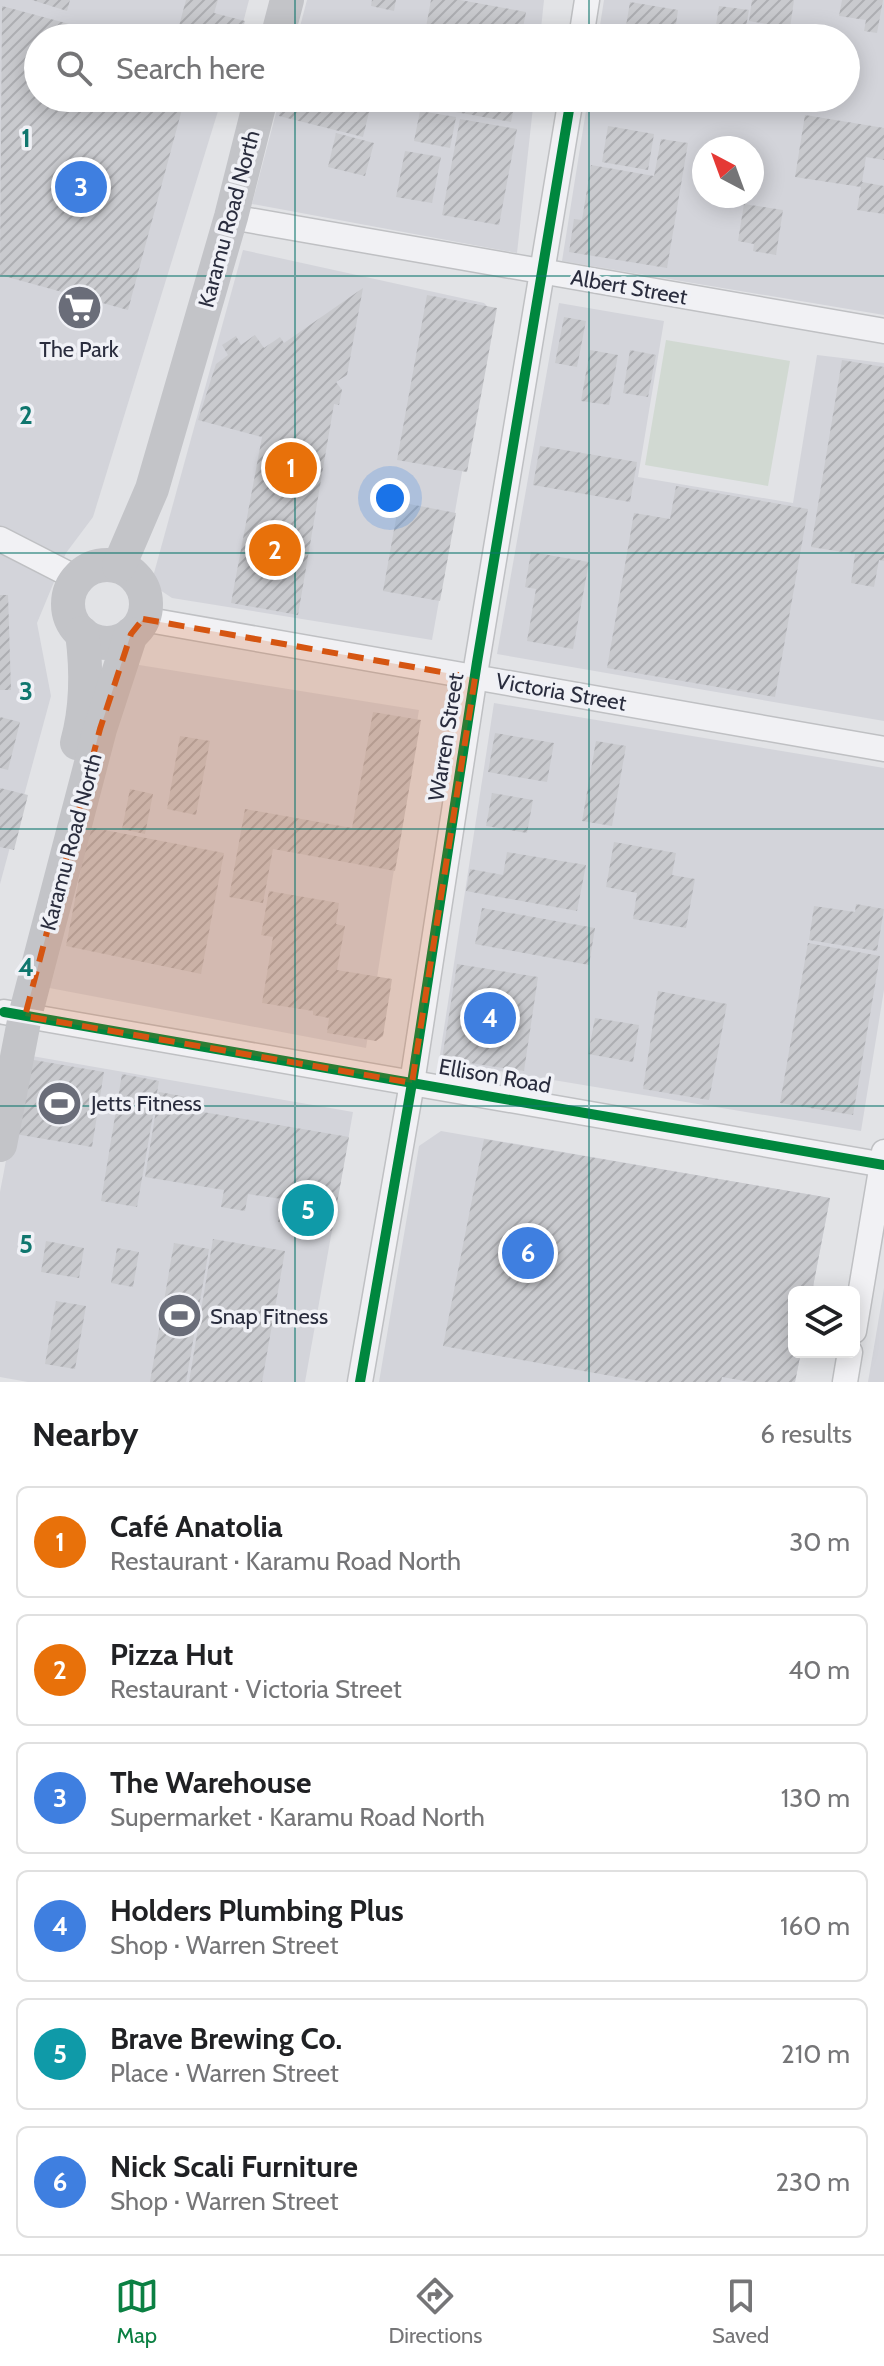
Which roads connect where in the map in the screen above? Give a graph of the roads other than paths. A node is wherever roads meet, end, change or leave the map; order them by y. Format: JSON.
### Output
{"nodes":[{"id":1,"x":287,"y":0,"type":"edge"},
{"id":2,"x":587,"y":0,"type":"edge"},
{"id":3,"x":281,"y":24,"type":"edge"},
{"id":4,"x":583,"y":24,"type":"edge"},
{"id":5,"x":257,"y":112,"type":"edge"},
{"id":6,"x":569,"y":112,"type":"edge"},
{"id":7,"x":231,"y":217,"type":"junction"},
{"id":8,"x":544,"y":271,"type":"junction"},
{"id":9,"x":884,"y":331,"type":"edge"},
{"id":10,"x":0,"y":539,"type":"edge"},
{"id":11,"x":119,"y":566,"type":"junction"},
{"id":12,"x":78,"y":579,"type":"junction"},
{"id":13,"x":137,"y":627,"type":"junction"},
{"id":14,"x":82,"y":633,"type":"junction"},
{"id":15,"x":475,"y":678,"type":"junction"},
{"id":16,"x":884,"y":749,"type":"edge"},
{"id":17,"x":10,"y":1021,"type":"edge"},
{"id":18,"x":412,"y":1083,"type":"junction"},
{"id":19,"x":0,"y":1145,"type":"edge"},
{"id":20,"x":883,"y":1161,"type":"edge"},
{"id":21,"x":860,"y":1296,"type":"edge"},
{"id":22,"x":849,"y":1358,"type":"edge"},
{"id":23,"x":360,"y":1382,"type":"edge"},
{"id":24,"x":845,"y":1382,"type":"edge"}],
"edges":[{"from":1,"to":3,"type":"main road"},
{"from":2,"to":4,"type":"street"},
{"from":5,"to":7,"type":"main road","name":"Karamu Road North"},
{"from":6,"to":8,"type":"street","name":"Warren Street"},
{"from":7,"to":8,"type":"street","name":"Albert Street"},
{"from":7,"to":11,"type":"main road","name":"Karamu Road North"},
{"from":8,"to":9,"type":"street","name":"Albert Street"},
{"from":8,"to":15,"type":"street","name":"Warren Street"},
{"from":10,"to":12,"type":"street"},
{"from":11,"to":12,"type":"main road"},
{"from":11,"to":13,"type":"main road"},
{"from":12,"to":14,"type":"main road"},
{"from":13,"to":14,"type":"main road"},
{"from":13,"to":15,"type":"street","name":"Victoria Street"},
{"from":13,"to":17,"type":"main road","name":"Karamu Road North"},
{"from":14,"to":17,"type":"main road","name":"Karamu Road North"},
{"from":15,"to":16,"type":"street","name":"Victoria Street"},
{"from":15,"to":18,"type":"street","name":"Warren Street"},
{"from":17,"to":18,"type":"street","name":"Ellison Road"},
{"from":17,"to":19,"type":"main road","name":"Karamu Road North"},
{"from":18,"to":20,"type":"street","name":"Ellison Road"},
{"from":18,"to":23,"type":"street","name":"Warren Street"},
{"from":20,"to":21,"type":"street"},
{"from":22,"to":24,"type":"street"}]}
